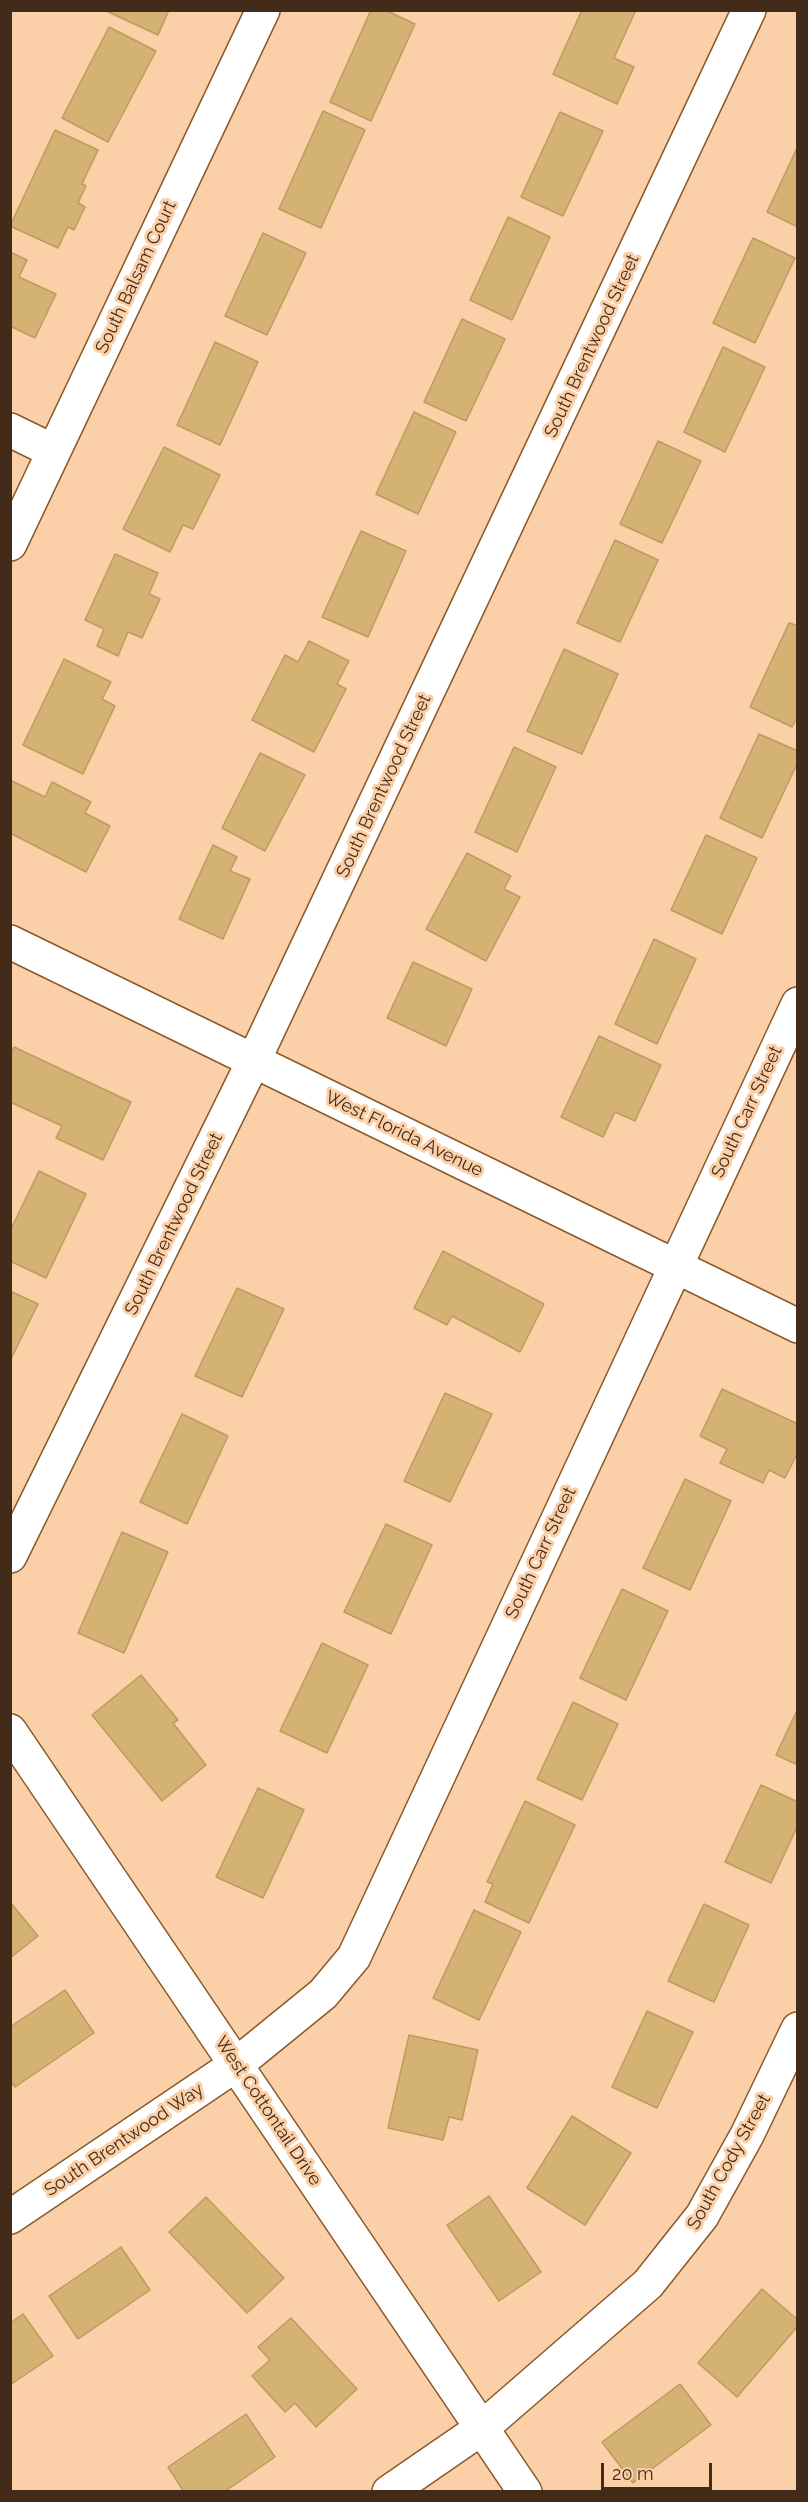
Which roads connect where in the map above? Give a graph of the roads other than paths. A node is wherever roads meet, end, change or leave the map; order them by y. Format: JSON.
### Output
{"nodes":[{"id":1,"x":263,"y":10,"type":"edge"},
{"id":2,"x":749,"y":10,"type":"edge"},
{"id":3,"x":10,"y":430,"type":"edge"},
{"id":4,"x":53,"y":451,"type":"junction"},
{"id":5,"x":10,"y":544,"type":"edge"},
{"id":6,"x":10,"y":942,"type":"edge"},
{"id":7,"x":798,"y":1004,"type":"edge"},
{"id":8,"x":254,"y":1060,"type":"junction"},
{"id":9,"x":674,"y":1267,"type":"junction"},
{"id":10,"x":798,"y":1326,"type":"edge"},
{"id":11,"x":10,"y":1556,"type":"edge"},
{"id":12,"x":10,"y":1731,"type":"edge"},
{"id":13,"x":798,"y":2029,"type":"edge"},
{"id":14,"x":237,"y":2064,"type":"junction"},
{"id":15,"x":10,"y":2217,"type":"edge"},
{"id":16,"x":482,"y":2428,"type":"junction"},
{"id":17,"x":389,"y":2492,"type":"edge"},
{"id":18,"x":525,"y":2492,"type":"edge"}],
"edges":[{"from":1,"to":4,"type":"street","name":"South Balsam Court"},
{"from":2,"to":8,"type":"street","name":"South Brentwood Street"},
{"from":3,"to":4,"type":"street"},
{"from":4,"to":5,"type":"street","name":"South Balsam Court"},
{"from":6,"to":8,"type":"street","name":"West Florida Avenue"},
{"from":7,"to":9,"type":"street","name":"South Carr Street"},
{"from":8,"to":9,"type":"street","name":"West Florida Avenue"},
{"from":8,"to":11,"type":"street","name":"South Brentwood Street"},
{"from":9,"to":10,"type":"street","name":"West Florida Avenue"},
{"from":9,"to":14,"type":"street","name":"South Carr Street"},
{"from":12,"to":14,"type":"street","name":"West Cottontail Drive"},
{"from":13,"to":16,"type":"street","name":"South Cody Street"},
{"from":14,"to":15,"type":"street","name":"South Brentwood Way"},
{"from":14,"to":16,"type":"street","name":"West Cottontail Drive"},
{"from":16,"to":17,"type":"street","name":"South Cody Street"},
{"from":16,"to":18,"type":"street","name":"West Cottontail Drive"}]}
